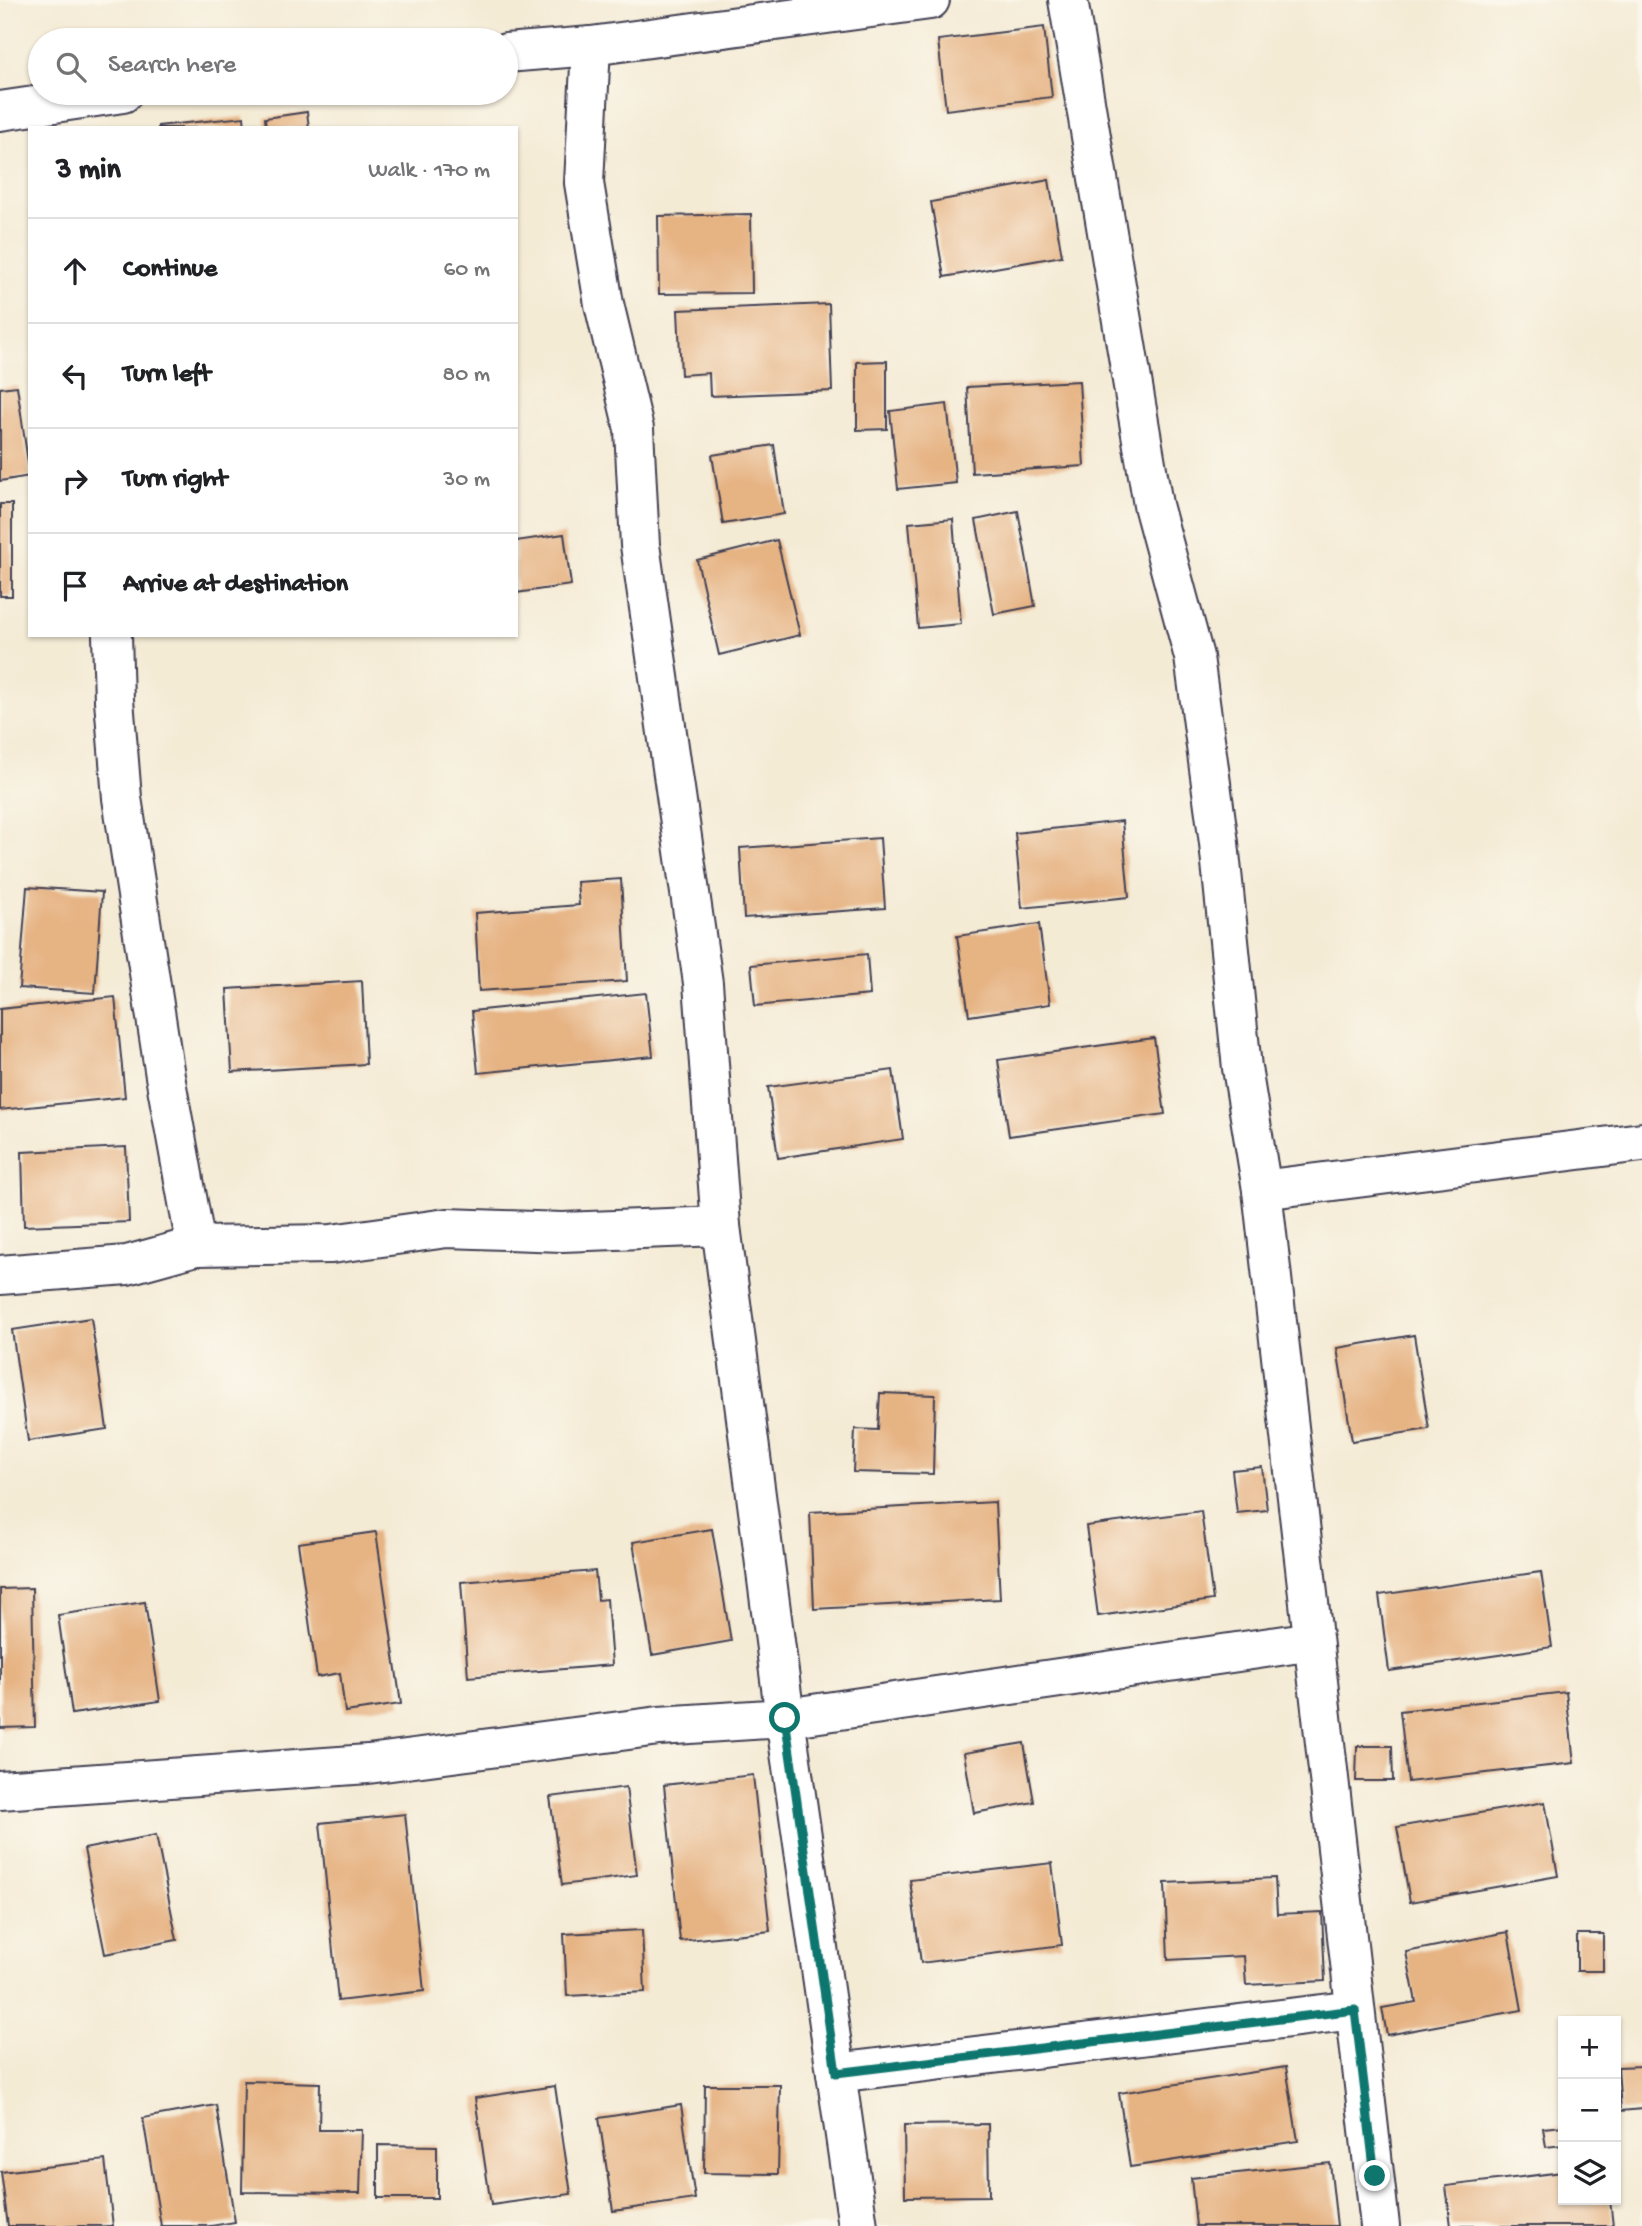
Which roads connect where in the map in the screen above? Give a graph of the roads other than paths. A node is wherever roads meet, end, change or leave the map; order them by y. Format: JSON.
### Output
{"nodes":[{"id":1,"x":930,"y":0,"type":"edge"},
{"id":2,"x":1068,"y":0,"type":"edge"},
{"id":3,"x":591,"y":46,"type":"junction"},
{"id":4,"x":518,"y":52,"type":"edge"},
{"id":5,"x":68,"y":105,"type":"edge"},
{"id":6,"x":23,"y":115,"type":"edge"},
{"id":7,"x":113,"y":637,"type":"edge"},
{"id":8,"x":1642,"y":1142,"type":"edge"},
{"id":9,"x":1262,"y":1190,"type":"junction"},
{"id":10,"x":721,"y":1226,"type":"junction"},
{"id":11,"x":197,"y":1246,"type":"junction"},
{"id":12,"x":0,"y":1275,"type":"edge"},
{"id":13,"x":1313,"y":1641,"type":"junction"},
{"id":14,"x":785,"y":1718,"type":"junction"},
{"id":15,"x":0,"y":1790,"type":"edge"},
{"id":16,"x":1355,"y":2010,"type":"junction"},
{"id":17,"x":836,"y":2073,"type":"junction"},
{"id":18,"x":858,"y":2226,"type":"edge"},
{"id":19,"x":1380,"y":2226,"type":"edge"}],
"edges":[{"from":1,"to":3,"type":"street"},
{"from":2,"to":9,"type":"street"},
{"from":3,"to":4,"type":"street"},
{"from":3,"to":10,"type":"street"},
{"from":5,"to":6,"type":"street"},
{"from":7,"to":11,"type":"street"},
{"from":8,"to":9,"type":"street"},
{"from":9,"to":13,"type":"street"},
{"from":10,"to":11,"type":"street"},
{"from":10,"to":14,"type":"street"},
{"from":11,"to":12,"type":"street"},
{"from":13,"to":14,"type":"street"},
{"from":13,"to":16,"type":"street"},
{"from":14,"to":15,"type":"street"},
{"from":14,"to":17,"type":"street"},
{"from":16,"to":17,"type":"street"},
{"from":16,"to":19,"type":"street"},
{"from":17,"to":18,"type":"street"}]}
